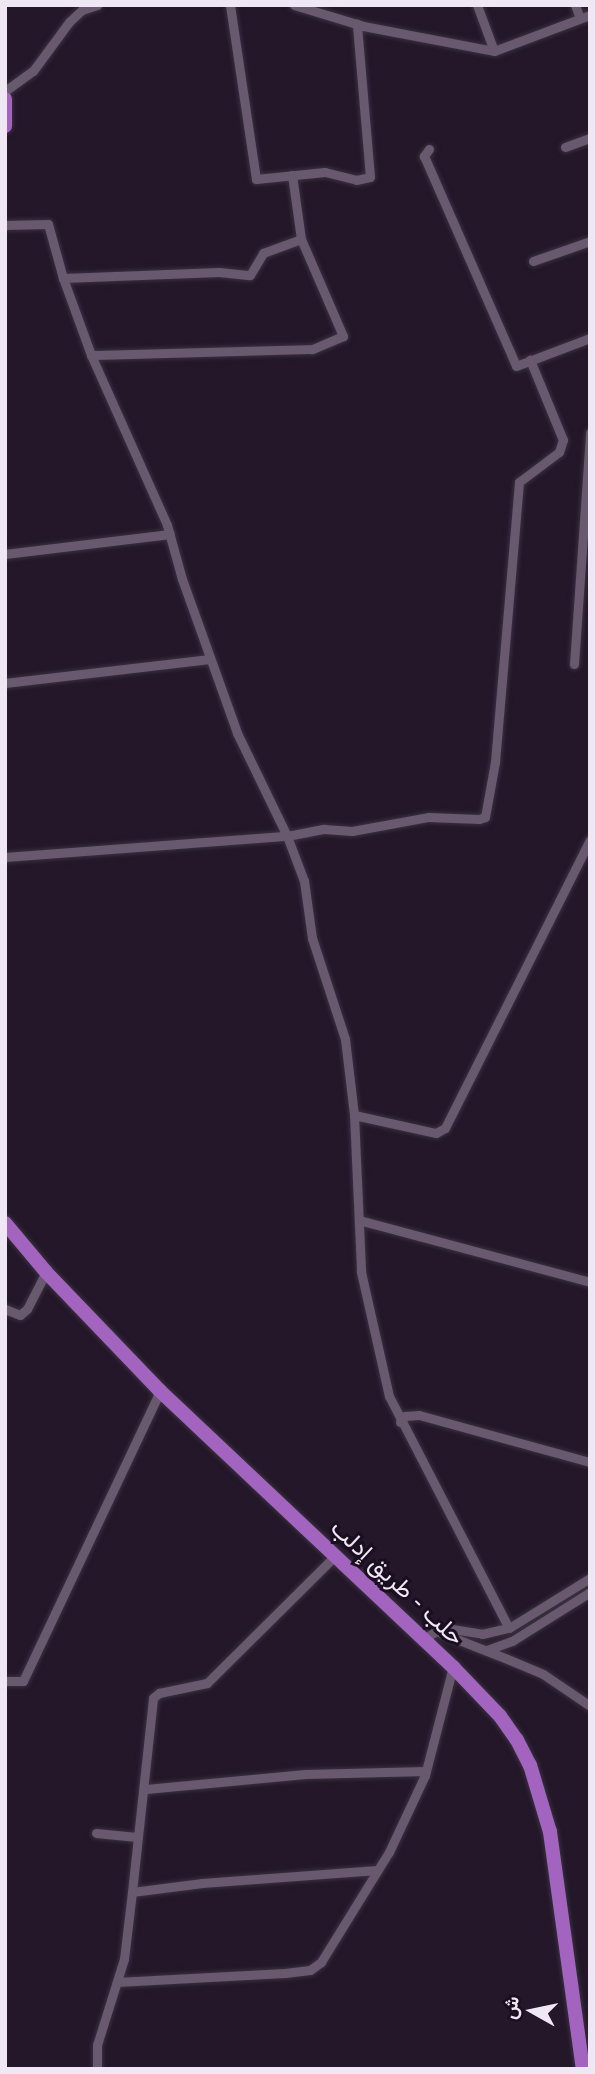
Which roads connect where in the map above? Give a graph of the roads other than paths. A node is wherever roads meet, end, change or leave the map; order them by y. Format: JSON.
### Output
{"nodes":[{"id":1,"x":97,"y":5,"type":"edge"},
{"id":2,"x":230,"y":5,"type":"edge"},
{"id":3,"x":294,"y":5,"type":"edge"},
{"id":4,"x":477,"y":5,"type":"edge"},
{"id":5,"x":575,"y":5,"type":"edge"},
{"id":6,"x":585,"y":17,"type":"edge"},
{"id":7,"x":356,"y":24,"type":"junction"},
{"id":8,"x":494,"y":51,"type":"junction"},
{"id":9,"x":5,"y":91,"type":"edge"},
{"id":10,"x":5,"y":99,"type":"edge"},
{"id":11,"x":5,"y":126,"type":"edge"},
{"id":12,"x":590,"y":138,"type":"edge"},
{"id":13,"x":565,"y":147,"type":"dead end"},
{"id":14,"x":429,"y":149,"type":"dead end"},
{"id":15,"x":292,"y":174,"type":"junction"},
{"id":16,"x":5,"y":225,"type":"edge"},
{"id":17,"x":301,"y":239,"type":"junction"},
{"id":18,"x":590,"y":241,"type":"edge"},
{"id":19,"x":533,"y":261,"type":"dead end"},
{"id":20,"x":63,"y":278,"type":"junction"},
{"id":21,"x":590,"y":338,"type":"edge"},
{"id":22,"x":91,"y":355,"type":"junction"},
{"id":23,"x":530,"y":360,"type":"junction"},
{"id":24,"x":590,"y":433,"type":"edge"},
{"id":25,"x":170,"y":534,"type":"junction"},
{"id":26,"x":5,"y":554,"type":"edge"},
{"id":27,"x":210,"y":659,"type":"junction"},
{"id":28,"x":574,"y":664,"type":"dead end"},
{"id":29,"x":5,"y":683,"type":"edge"},
{"id":30,"x":287,"y":836,"type":"junction"},
{"id":31,"x":590,"y":840,"type":"edge"},
{"id":32,"x":5,"y":857,"type":"edge"},
{"id":33,"x":354,"y":1115,"type":"junction"},
{"id":34,"x":359,"y":1220,"type":"junction"},
{"id":35,"x":5,"y":1223,"type":"edge"},
{"id":36,"x":46,"y":1272,"type":"junction"},
{"id":37,"x":590,"y":1282,"type":"edge"},
{"id":38,"x":5,"y":1309,"type":"edge"},
{"id":39,"x":160,"y":1391,"type":"junction"},
{"id":40,"x":400,"y":1422,"type":"junction"},
{"id":41,"x":590,"y":1462,"type":"edge"},
{"id":42,"x":335,"y":1556,"type":"junction"},
{"id":43,"x":590,"y":1578,"type":"edge"},
{"id":44,"x":590,"y":1592,"type":"edge"},
{"id":45,"x":509,"y":1628,"type":"junction"},
{"id":46,"x":430,"y":1635,"type":"junction"},
{"id":47,"x":486,"y":1650,"type":"junction"},
{"id":48,"x":453,"y":1667,"type":"junction"},
{"id":49,"x":5,"y":1681,"type":"edge"},
{"id":50,"x":590,"y":1706,"type":"edge"},
{"id":51,"x":426,"y":1771,"type":"junction"},
{"id":52,"x":146,"y":1789,"type":"junction"},
{"id":53,"x":96,"y":1833,"type":"dead end"},
{"id":54,"x":137,"y":1837,"type":"junction"},
{"id":55,"x":378,"y":1870,"type":"junction"},
{"id":56,"x":132,"y":1892,"type":"junction"},
{"id":57,"x":117,"y":1982,"type":"junction"},
{"id":58,"x":97,"y":2069,"type":"edge"},
{"id":59,"x":583,"y":2069,"type":"edge"}],
"edges":[{"from":1,"to":9,"type":"street"},
{"from":2,"to":15,"type":"street"},
{"from":3,"to":7,"type":"street"},
{"from":4,"to":8,"type":"street"},
{"from":5,"to":6,"type":"street"},
{"from":6,"to":8,"type":"street"},
{"from":7,"to":8,"type":"street"},
{"from":7,"to":15,"type":"street"},
{"from":10,"to":11,"type":"highway"},
{"from":12,"to":13,"type":"street"},
{"from":14,"to":23,"type":"street"},
{"from":15,"to":17,"type":"street"},
{"from":16,"to":20,"type":"street"},
{"from":17,"to":20,"type":"street"},
{"from":17,"to":22,"type":"street"},
{"from":18,"to":19,"type":"street"},
{"from":20,"to":22,"type":"street"},
{"from":21,"to":23,"type":"street"},
{"from":22,"to":25,"type":"street"},
{"from":23,"to":30,"type":"street"},
{"from":24,"to":28,"type":"street"},
{"from":25,"to":26,"type":"street"},
{"from":25,"to":27,"type":"street"},
{"from":27,"to":29,"type":"street"},
{"from":27,"to":30,"type":"street"},
{"from":30,"to":32,"type":"street"},
{"from":30,"to":33,"type":"street"},
{"from":31,"to":33,"type":"street"},
{"from":33,"to":34,"type":"street"},
{"from":34,"to":37,"type":"street"},
{"from":34,"to":40,"type":"street"},
{"from":35,"to":36,"type":"highway","name":"حلب - طريق إدلب"},
{"from":36,"to":38,"type":"street"},
{"from":36,"to":39,"type":"highway","name":"حلب - طريق إدلب"},
{"from":39,"to":42,"type":"highway","name":"حلب - طريق إدلب"},
{"from":39,"to":49,"type":"street"},
{"from":40,"to":41,"type":"street"},
{"from":40,"to":45,"type":"street"},
{"from":42,"to":46,"type":"highway","name":"حلب - طريق إدلب"},
{"from":42,"to":52,"type":"street"},
{"from":43,"to":45,"type":"street"},
{"from":44,"to":47,"type":"street"},
{"from":45,"to":46,"type":"street"},
{"from":46,"to":47,"type":"street"},
{"from":46,"to":48,"type":"highway","name":"حلب - طريق إدلب"},
{"from":47,"to":50,"type":"street"},
{"from":48,"to":51,"type":"street"},
{"from":48,"to":59,"type":"highway","name":"حلب - طريق إدلب"},
{"from":51,"to":52,"type":"street"},
{"from":51,"to":55,"type":"street"},
{"from":52,"to":54,"type":"street"},
{"from":53,"to":54,"type":"street"},
{"from":54,"to":56,"type":"street"},
{"from":55,"to":56,"type":"street"},
{"from":55,"to":57,"type":"street"},
{"from":56,"to":57,"type":"street"},
{"from":57,"to":58,"type":"street"}]}
